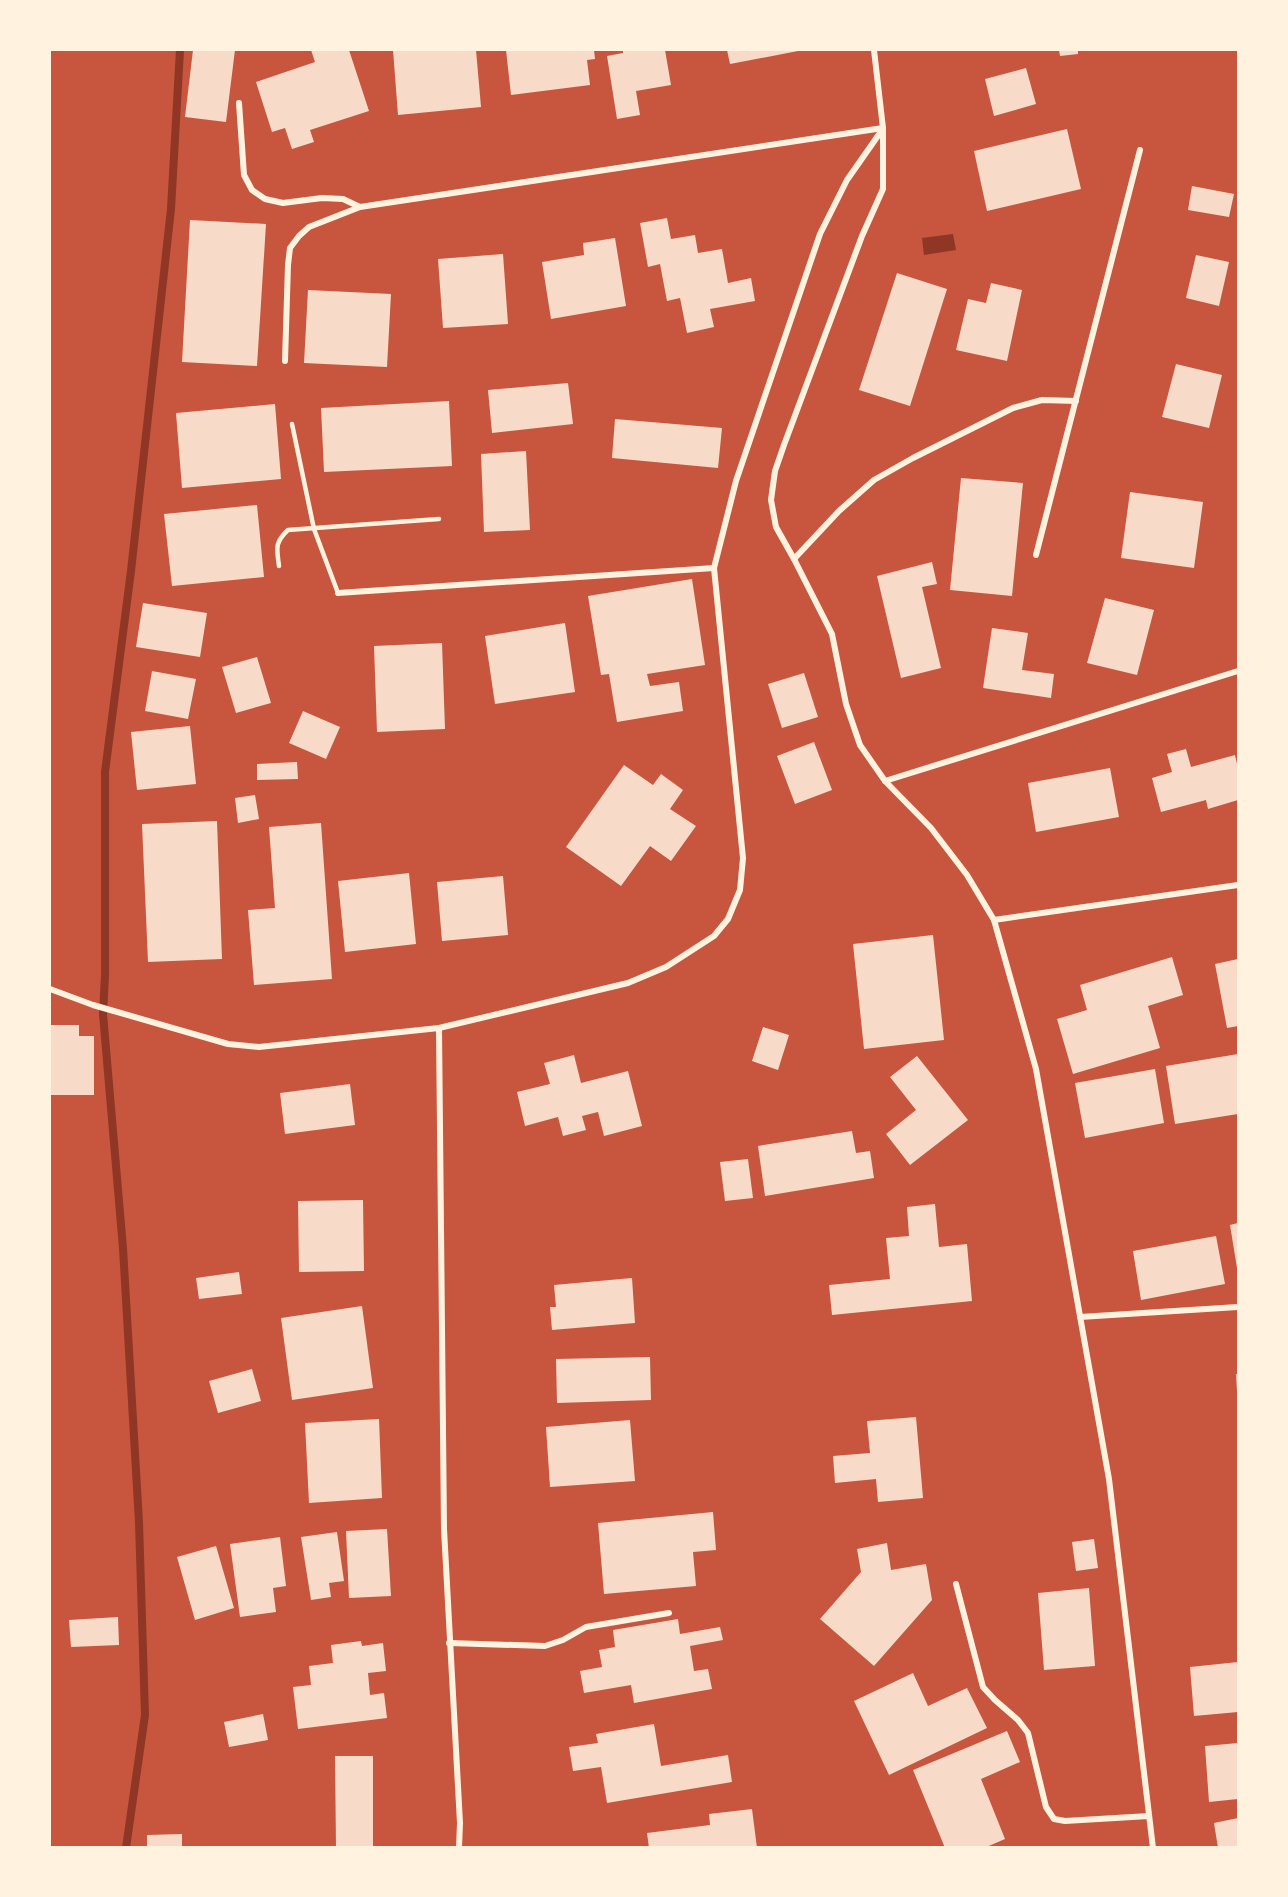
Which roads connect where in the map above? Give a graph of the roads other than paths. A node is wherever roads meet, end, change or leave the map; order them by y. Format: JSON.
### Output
{"nodes":[{"id":1,"x":874,"y":50,"type":"edge"},
{"id":2,"x":239,"y":103,"type":"dead end"},
{"id":3,"x":883,"y":128,"type":"junction"},
{"id":4,"x":1140,"y":150,"type":"dead end"},
{"id":5,"x":360,"y":207,"type":"junction"},
{"id":6,"x":285,"y":361,"type":"dead end"},
{"id":7,"x":1076,"y":401,"type":"junction"},
{"id":8,"x":292,"y":424,"type":"dead end"},
{"id":9,"x":439,"y":519,"type":"dead end"},
{"id":10,"x":314,"y":529,"type":"junction"},
{"id":11,"x":1036,"y":555,"type":"dead end"},
{"id":12,"x":794,"y":559,"type":"junction"},
{"id":13,"x":279,"y":566,"type":"dead end"},
{"id":14,"x":714,"y":568,"type":"junction"},
{"id":15,"x":338,"y":593,"type":"joint"},
{"id":16,"x":1239,"y":671,"type":"edge"},
{"id":17,"x":885,"y":781,"type":"junction"},
{"id":18,"x":1239,"y":885,"type":"edge"},
{"id":19,"x":994,"y":920,"type":"junction"},
{"id":20,"x":50,"y":989,"type":"edge"},
{"id":21,"x":440,"y":1028,"type":"junction"},
{"id":22,"x":1239,"y":1307,"type":"edge"},
{"id":23,"x":1080,"y":1317,"type":"junction"},
{"id":24,"x":956,"y":1584,"type":"dead end"},
{"id":25,"x":669,"y":1613,"type":"dead end"},
{"id":26,"x":449,"y":1643,"type":"junction"},
{"id":27,"x":1149,"y":1816,"type":"junction"},
{"id":28,"x":459,"y":1848,"type":"edge"},
{"id":29,"x":1153,"y":1848,"type":"edge"}],
"edges":[{"from":1,"to":3,"type":"street"},
{"from":2,"to":5,"type":"street"},
{"from":3,"to":5,"type":"street"},
{"from":3,"to":12,"type":"street"},
{"from":3,"to":14,"type":"street"},
{"from":4,"to":7,"type":"street"},
{"from":5,"to":6,"type":"street"},
{"from":7,"to":11,"type":"street"},
{"from":7,"to":12,"type":"street"},
{"from":8,"to":10,"type":"lane"},
{"from":9,"to":10,"type":"lane"},
{"from":10,"to":13,"type":"lane"},
{"from":10,"to":15,"type":"lane"},
{"from":12,"to":17,"type":"street"},
{"from":14,"to":15,"type":"street"},
{"from":14,"to":21,"type":"street"},
{"from":16,"to":17,"type":"street"},
{"from":17,"to":19,"type":"street"},
{"from":18,"to":19,"type":"street"},
{"from":19,"to":23,"type":"street"},
{"from":20,"to":21,"type":"street"},
{"from":21,"to":26,"type":"street"},
{"from":22,"to":23,"type":"street"},
{"from":23,"to":27,"type":"street"},
{"from":24,"to":27,"type":"street"},
{"from":25,"to":26,"type":"street"},
{"from":26,"to":28,"type":"street"},
{"from":27,"to":29,"type":"street"}]}
